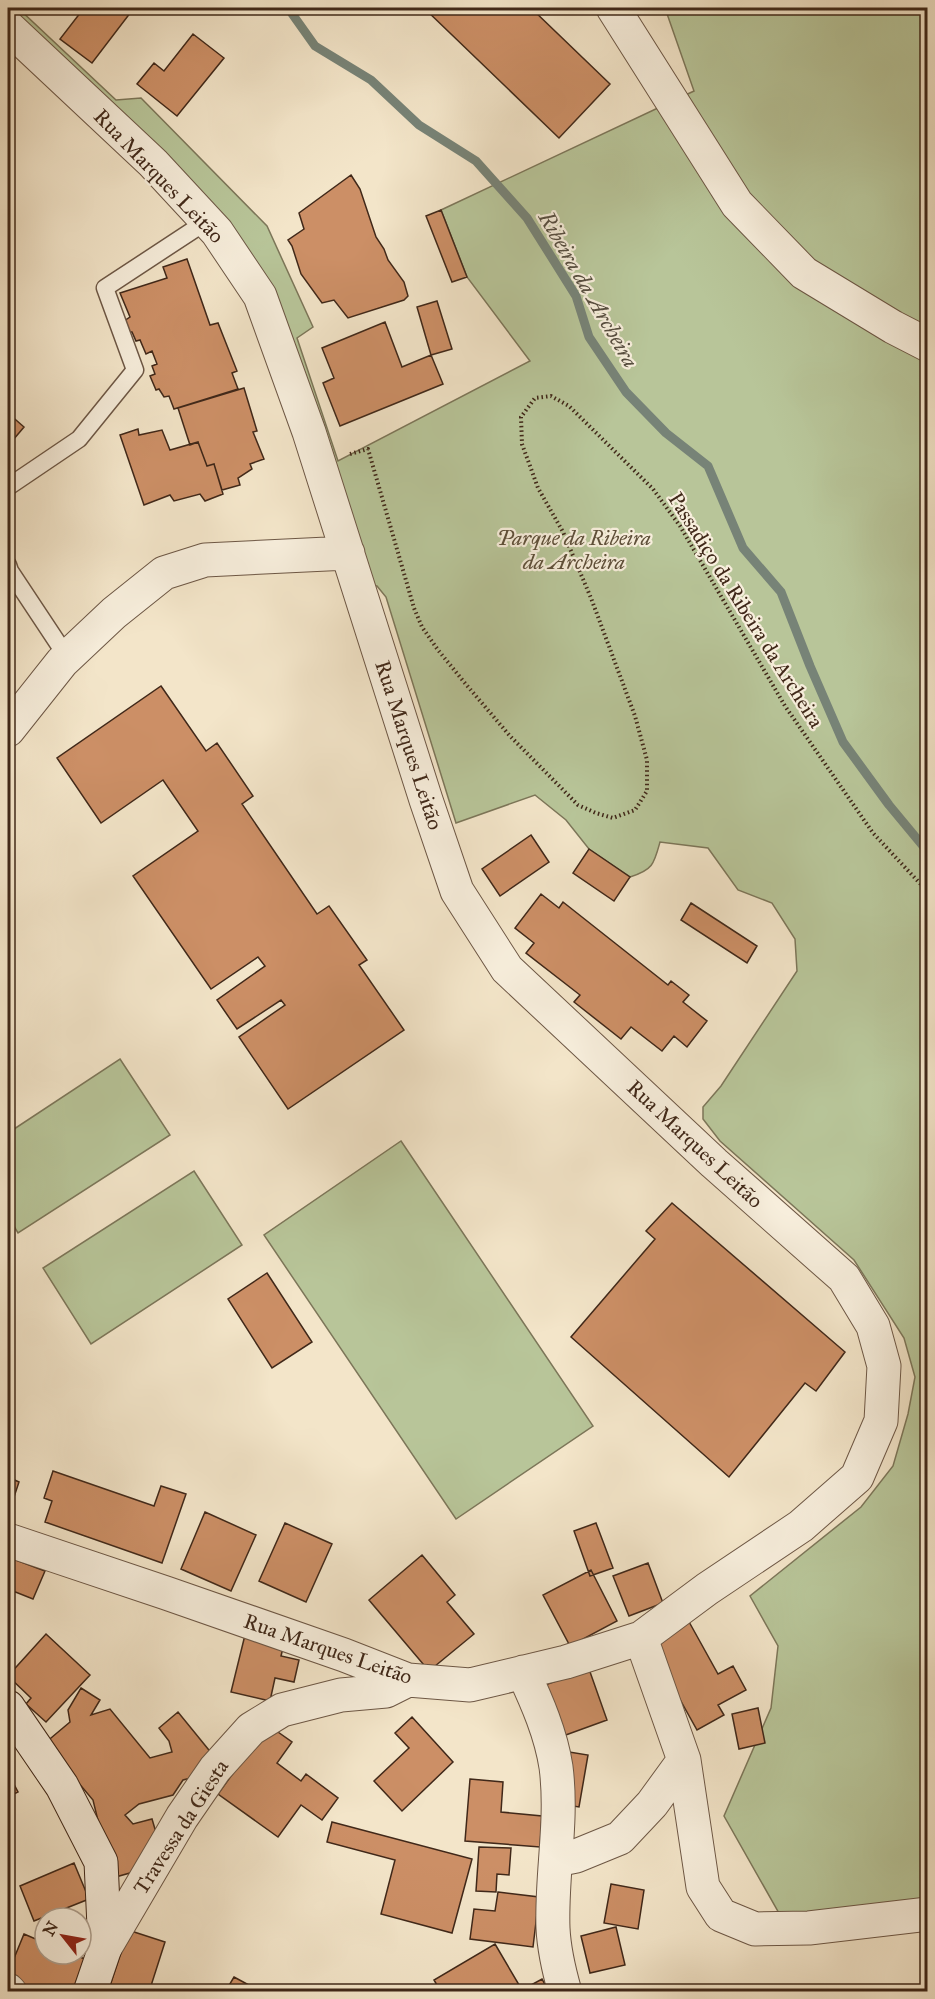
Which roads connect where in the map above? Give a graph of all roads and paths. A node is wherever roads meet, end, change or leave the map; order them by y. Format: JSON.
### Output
{"nodes":[{"id":1,"x":617,"y":9,"type":"edge"},
{"id":2,"x":8,"y":27,"type":"edge"},
{"id":3,"x":207,"y":221,"type":"junction"},
{"id":4,"x":927,"y":345,"type":"edge"},
{"id":5,"x":341,"y":457,"type":"dead end"},
{"id":6,"x":8,"y":487,"type":"edge"},
{"id":7,"x":348,"y":553,"type":"junction"},
{"id":8,"x":8,"y":565,"type":"edge"},
{"id":9,"x":67,"y":657,"type":"junction"},
{"id":10,"x":8,"y":730,"type":"edge"},
{"id":11,"x":927,"y":892,"type":"edge"},
{"id":12,"x":8,"y":1540,"type":"edge"},
{"id":13,"x":641,"y":1638,"type":"junction"},
{"id":14,"x":523,"y":1672,"type":"junction"},
{"id":15,"x":408,"y":1680,"type":"junction"},
{"id":16,"x":8,"y":1707,"type":"edge"},
{"id":17,"x":684,"y":1760,"type":"junction"},
{"id":18,"x":556,"y":1860,"type":"junction"},
{"id":19,"x":927,"y":1914,"type":"edge"},
{"id":20,"x":105,"y":1948,"type":"junction"},
{"id":21,"x":90,"y":1992,"type":"edge"},
{"id":22,"x":565,"y":1992,"type":"edge"}],
"edges":[{"from":1,"to":4,"type":"street"},
{"from":2,"to":3,"type":"street","name":"Rua Marques Leitão"},
{"from":3,"to":6,"type":"lane"},
{"from":3,"to":7,"type":"street","name":"Rua Marques Leitão"},
{"from":5,"to":11,"type":"path","name":"Passadiço da Ribeira da Archeira"},
{"from":7,"to":9,"type":"street"},
{"from":7,"to":13,"type":"street","name":"Rua Marques Leitão"},
{"from":8,"to":9,"type":"lane"},
{"from":9,"to":10,"type":"street"},
{"from":12,"to":15,"type":"street","name":"Rua Marques Leitão"},
{"from":13,"to":14,"type":"street","name":"Rua Marques Leitão"},
{"from":13,"to":17,"type":"street"},
{"from":14,"to":15,"type":"street","name":"Rua Marques Leitão"},
{"from":14,"to":18,"type":"street"},
{"from":15,"to":20,"type":"street","name":"Travessa da Giesta"},
{"from":16,"to":20,"type":"street"},
{"from":17,"to":18,"type":"street"},
{"from":17,"to":19,"type":"street"},
{"from":18,"to":22,"type":"street"},
{"from":20,"to":21,"type":"street"}]}
